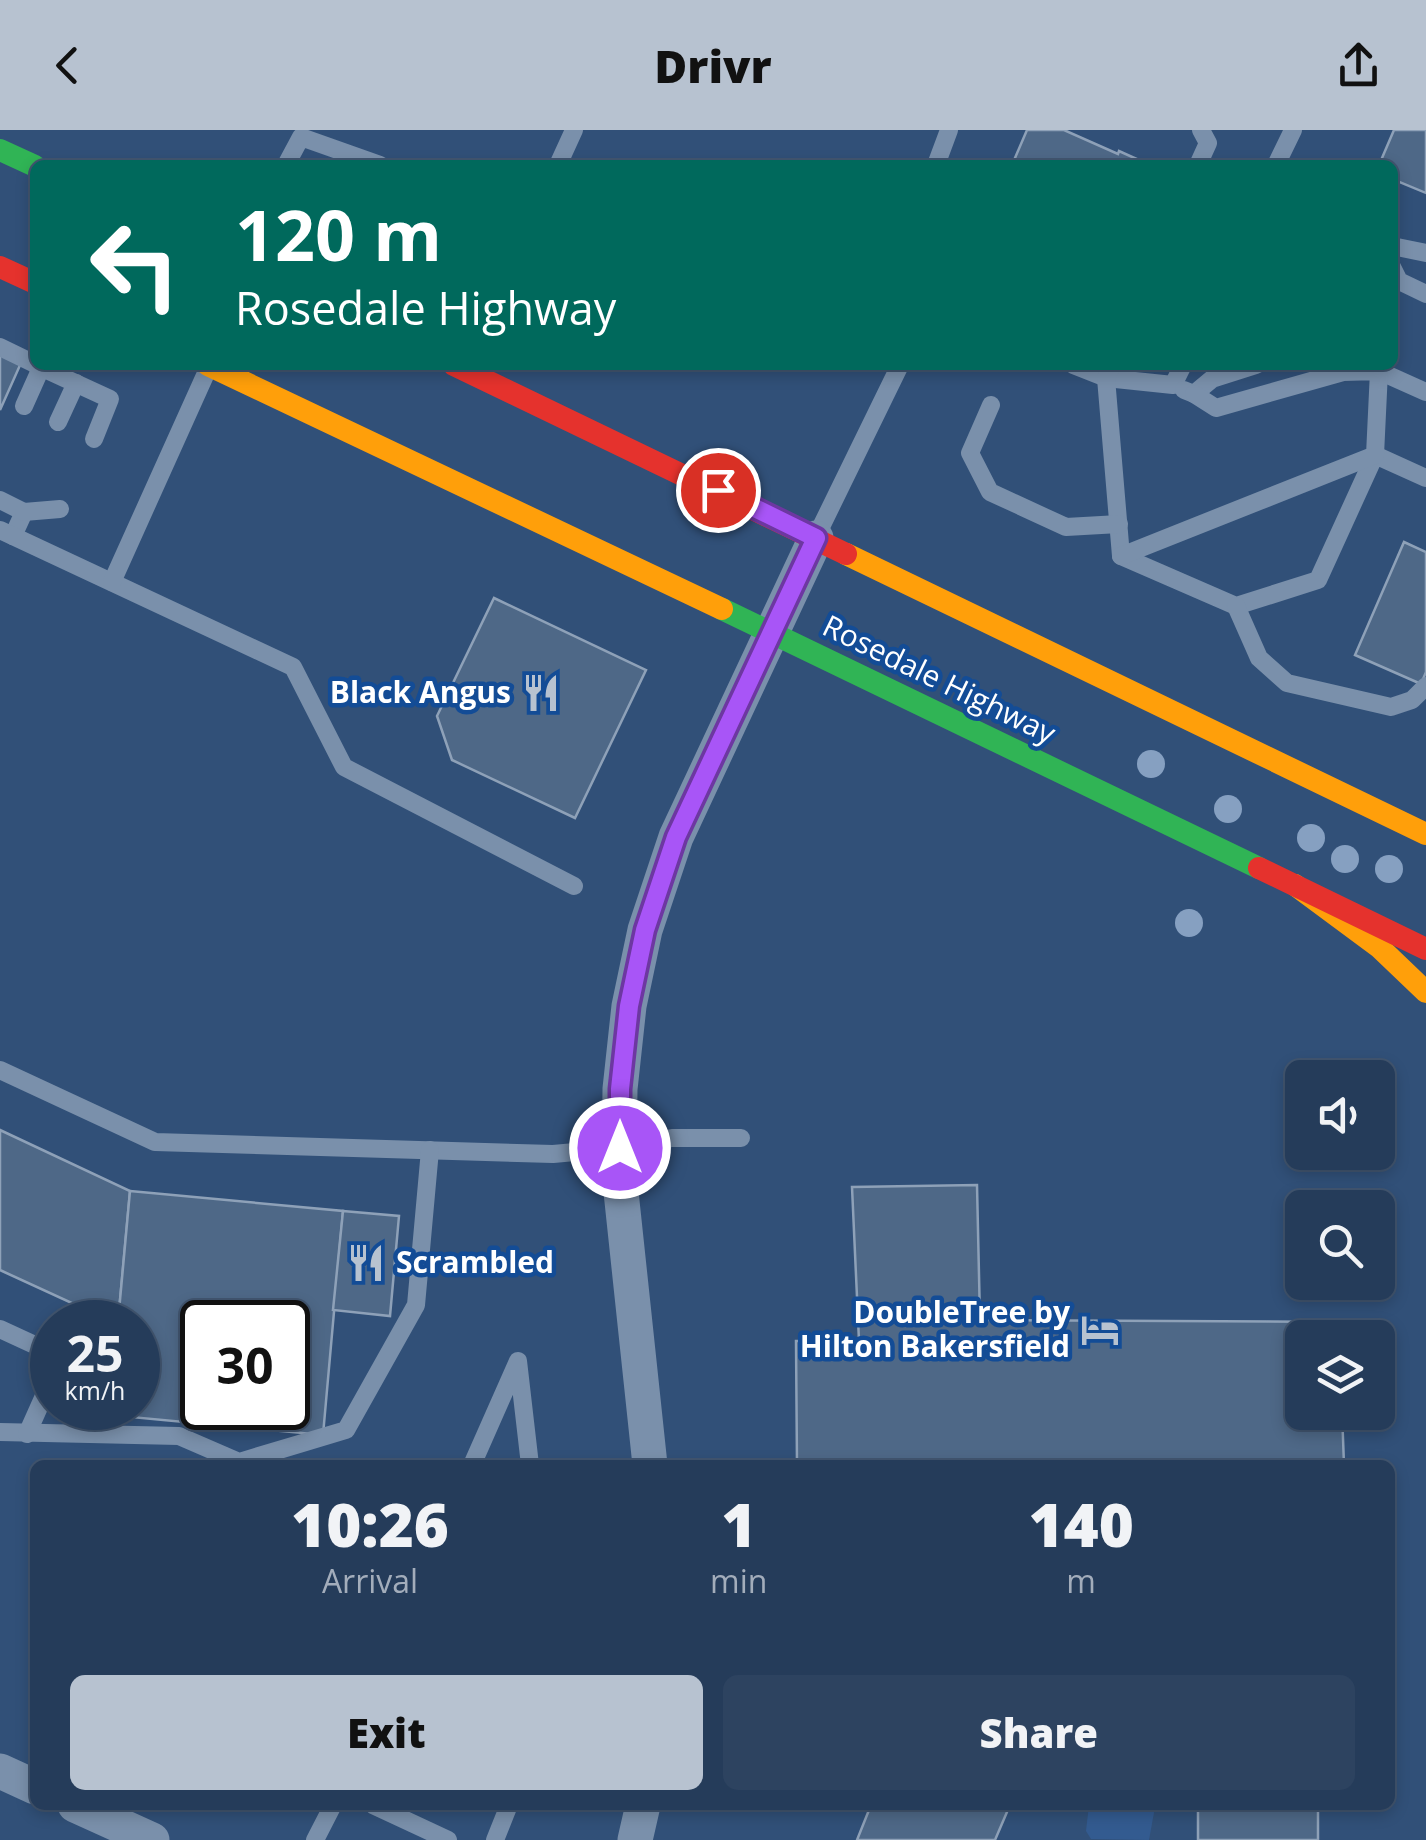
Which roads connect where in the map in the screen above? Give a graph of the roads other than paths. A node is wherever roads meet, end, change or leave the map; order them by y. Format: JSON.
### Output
{"nodes":[{"id":1,"x":574,"y":130,"type":"edge"},
{"id":2,"x":949,"y":130,"type":"edge"},
{"id":3,"x":1201,"y":130,"type":"edge"},
{"id":4,"x":1293,"y":130,"type":"edge"},
{"id":5,"x":0,"y":150,"type":"edge"},
{"id":6,"x":289,"y":160,"type":"edge"},
{"id":7,"x":366,"y":160,"type":"edge"},
{"id":8,"x":560,"y":160,"type":"edge"},
{"id":9,"x":938,"y":160,"type":"edge"},
{"id":10,"x":1200,"y":160,"type":"edge"},
{"id":11,"x":1278,"y":160,"type":"edge"},
{"id":12,"x":30,"y":164,"type":"edge"},
{"id":13,"x":1398,"y":247,"type":"edge"},
{"id":14,"x":1426,"y":253,"type":"edge"},
{"id":15,"x":0,"y":267,"type":"edge"},
{"id":16,"x":1398,"y":279,"type":"edge"},
{"id":17,"x":30,"y":281,"type":"edge"},
{"id":18,"x":1426,"y":294,"type":"edge"},
{"id":19,"x":0,"y":347,"type":"edge"},
{"id":20,"x":30,"y":362,"type":"edge"},
{"id":21,"x":37,"y":370,"type":"edge"},
{"id":22,"x":46,"y":370,"type":"edge"},
{"id":23,"x":207,"y":370,"type":"edge"},
{"id":24,"x":219,"y":370,"type":"edge"},
{"id":25,"x":464,"y":370,"type":"edge"},
{"id":26,"x":898,"y":370,"type":"edge"},
{"id":27,"x":1181,"y":370,"type":"edge"},
{"id":28,"x":1241,"y":370,"type":"edge"},
{"id":29,"x":1360,"y":370,"type":"edge"},
{"id":30,"x":1376,"y":370,"type":"edge"},
{"id":31,"x":1380,"y":370,"type":"edge"},
{"id":32,"x":1109,"y":372,"type":"edge"},
{"id":33,"x":76,"y":384,"type":"junction"},
{"id":34,"x":1174,"y":385,"type":"junction"},
{"id":35,"x":1426,"y":392,"type":"edge"},
{"id":36,"x":1194,"y":394,"type":"junction"},
{"id":37,"x":991,"y":405,"type":"dead end"},
{"id":38,"x":24,"y":406,"type":"dead end"},
{"id":39,"x":58,"y":422,"type":"dead end"},
{"id":40,"x":94,"y":439,"type":"dead end"},
{"id":41,"x":1375,"y":455,"type":"junction"},
{"id":42,"x":1426,"y":478,"type":"edge"},
{"id":43,"x":26,"y":491,"type":"dead end"},
{"id":44,"x":13,"y":507,"type":"edge"},
{"id":45,"x":60,"y":509,"type":"dead end"},
{"id":46,"x":1119,"y":524,"type":"junction"},
{"id":47,"x":6,"y":533,"type":"edge"},
{"id":48,"x":816,"y":538,"type":"junction"},
{"id":49,"x":1121,"y":556,"type":"junction"},
{"id":50,"x":112,"y":582,"type":"junction"},
{"id":51,"x":1236,"y":606,"type":"junction"},
{"id":52,"x":771,"y":633,"type":"junction"},
{"id":53,"x":1426,"y":686,"type":"edge"},
{"id":54,"x":1426,"y":834,"type":"edge"},
{"id":55,"x":574,"y":886,"type":"dead end"},
{"id":56,"x":1295,"y":886,"type":"junction"},
{"id":57,"x":1426,"y":949,"type":"edge"},
{"id":58,"x":1426,"y":992,"type":"edge"},
{"id":59,"x":0,"y":1070,"type":"edge"},
{"id":60,"x":741,"y":1138,"type":"dead end"},
{"id":61,"x":620,"y":1148,"type":"junction"},
{"id":62,"x":430,"y":1150,"type":"junction"},
{"id":63,"x":0,"y":1329,"type":"edge"},
{"id":64,"x":30,"y":1343,"type":"edge"},
{"id":65,"x":30,"y":1429,"type":"edge"},
{"id":66,"x":0,"y":1432,"type":"edge"},
{"id":67,"x":28,"y":1434,"type":"junction"},
{"id":68,"x":233,"y":1460,"type":"edge"},
{"id":69,"x":245,"y":1460,"type":"edge"},
{"id":70,"x":474,"y":1460,"type":"edge"},
{"id":71,"x":529,"y":1460,"type":"edge"},
{"id":72,"x":649,"y":1460,"type":"edge"},
{"id":73,"x":0,"y":1771,"type":"edge"},
{"id":74,"x":30,"y":1785,"type":"edge"},
{"id":75,"x":81,"y":1810,"type":"edge"},
{"id":76,"x":331,"y":1810,"type":"edge"},
{"id":77,"x":384,"y":1810,"type":"edge"},
{"id":78,"x":508,"y":1810,"type":"edge"},
{"id":79,"x":642,"y":1810,"type":"edge"},
{"id":80,"x":106,"y":1831,"type":"edge"},
{"id":81,"x":152,"y":1840,"type":"edge"},
{"id":82,"x":315,"y":1840,"type":"edge"},
{"id":83,"x":448,"y":1840,"type":"edge"},
{"id":84,"x":495,"y":1840,"type":"edge"},
{"id":85,"x":635,"y":1840,"type":"edge"}],
"edges":[{"from":1,"to":8,"type":"lane"},
{"from":2,"to":9,"type":"lane"},
{"from":3,"to":10,"type":"lane"},
{"from":4,"to":11,"type":"lane"},
{"from":5,"to":12,"type":"main road"},
{"from":6,"to":7,"type":"lane"},
{"from":13,"to":14,"type":"lane"},
{"from":15,"to":17,"type":"main road"},
{"from":16,"to":18,"type":"lane"},
{"from":19,"to":20,"type":"lane"},
{"from":21,"to":38,"type":"lane"},
{"from":22,"to":33,"type":"lane"},
{"from":23,"to":50,"type":"lane"},
{"from":24,"to":52,"type":"main road","name":"Rosedale Highway"},
{"from":25,"to":48,"type":"main road"},
{"from":26,"to":48,"type":"lane"},
{"from":27,"to":34,"type":"lane"},
{"from":28,"to":36,"type":"lane"},
{"from":29,"to":36,"type":"lane"},
{"from":30,"to":41,"type":"lane"},
{"from":31,"to":35,"type":"lane"},
{"from":32,"to":34,"type":"lane"},
{"from":32,"to":46,"type":"lane"},
{"from":33,"to":39,"type":"lane"},
{"from":33,"to":40,"type":"lane"},
{"from":34,"to":36,"type":"lane"},
{"from":37,"to":46,"type":"lane"},
{"from":41,"to":42,"type":"lane"},
{"from":41,"to":49,"type":"lane"},
{"from":41,"to":51,"type":"lane"},
{"from":43,"to":44,"type":"lane"},
{"from":44,"to":45,"type":"lane"},
{"from":44,"to":47,"type":"lane"},
{"from":46,"to":49,"type":"lane"},
{"from":47,"to":50,"type":"lane"},
{"from":48,"to":52,"type":"street"},
{"from":48,"to":54,"type":"main road"},
{"from":49,"to":51,"type":"lane"},
{"from":50,"to":55,"type":"lane"},
{"from":51,"to":53,"type":"lane"},
{"from":52,"to":56,"type":"main road","name":"Rosedale Highway"},
{"from":52,"to":61,"type":"street"},
{"from":56,"to":57,"type":"main road","name":"Rosedale Highway"},
{"from":56,"to":58,"type":"main road"},
{"from":59,"to":62,"type":"lane"},
{"from":60,"to":61,"type":"lane"},
{"from":61,"to":62,"type":"lane"},
{"from":61,"to":72,"type":"street"},
{"from":62,"to":69,"type":"lane"},
{"from":63,"to":64,"type":"lane"},
{"from":65,"to":67,"type":"lane"},
{"from":66,"to":67,"type":"lane"},
{"from":67,"to":68,"type":"lane"},
{"from":70,"to":71,"type":"lane"},
{"from":73,"to":74,"type":"street"},
{"from":75,"to":80,"type":"street"},
{"from":76,"to":82,"type":"lane"},
{"from":77,"to":83,"type":"lane"},
{"from":78,"to":84,"type":"lane"},
{"from":79,"to":85,"type":"street"},
{"from":80,"to":81,"type":"street"}]}
